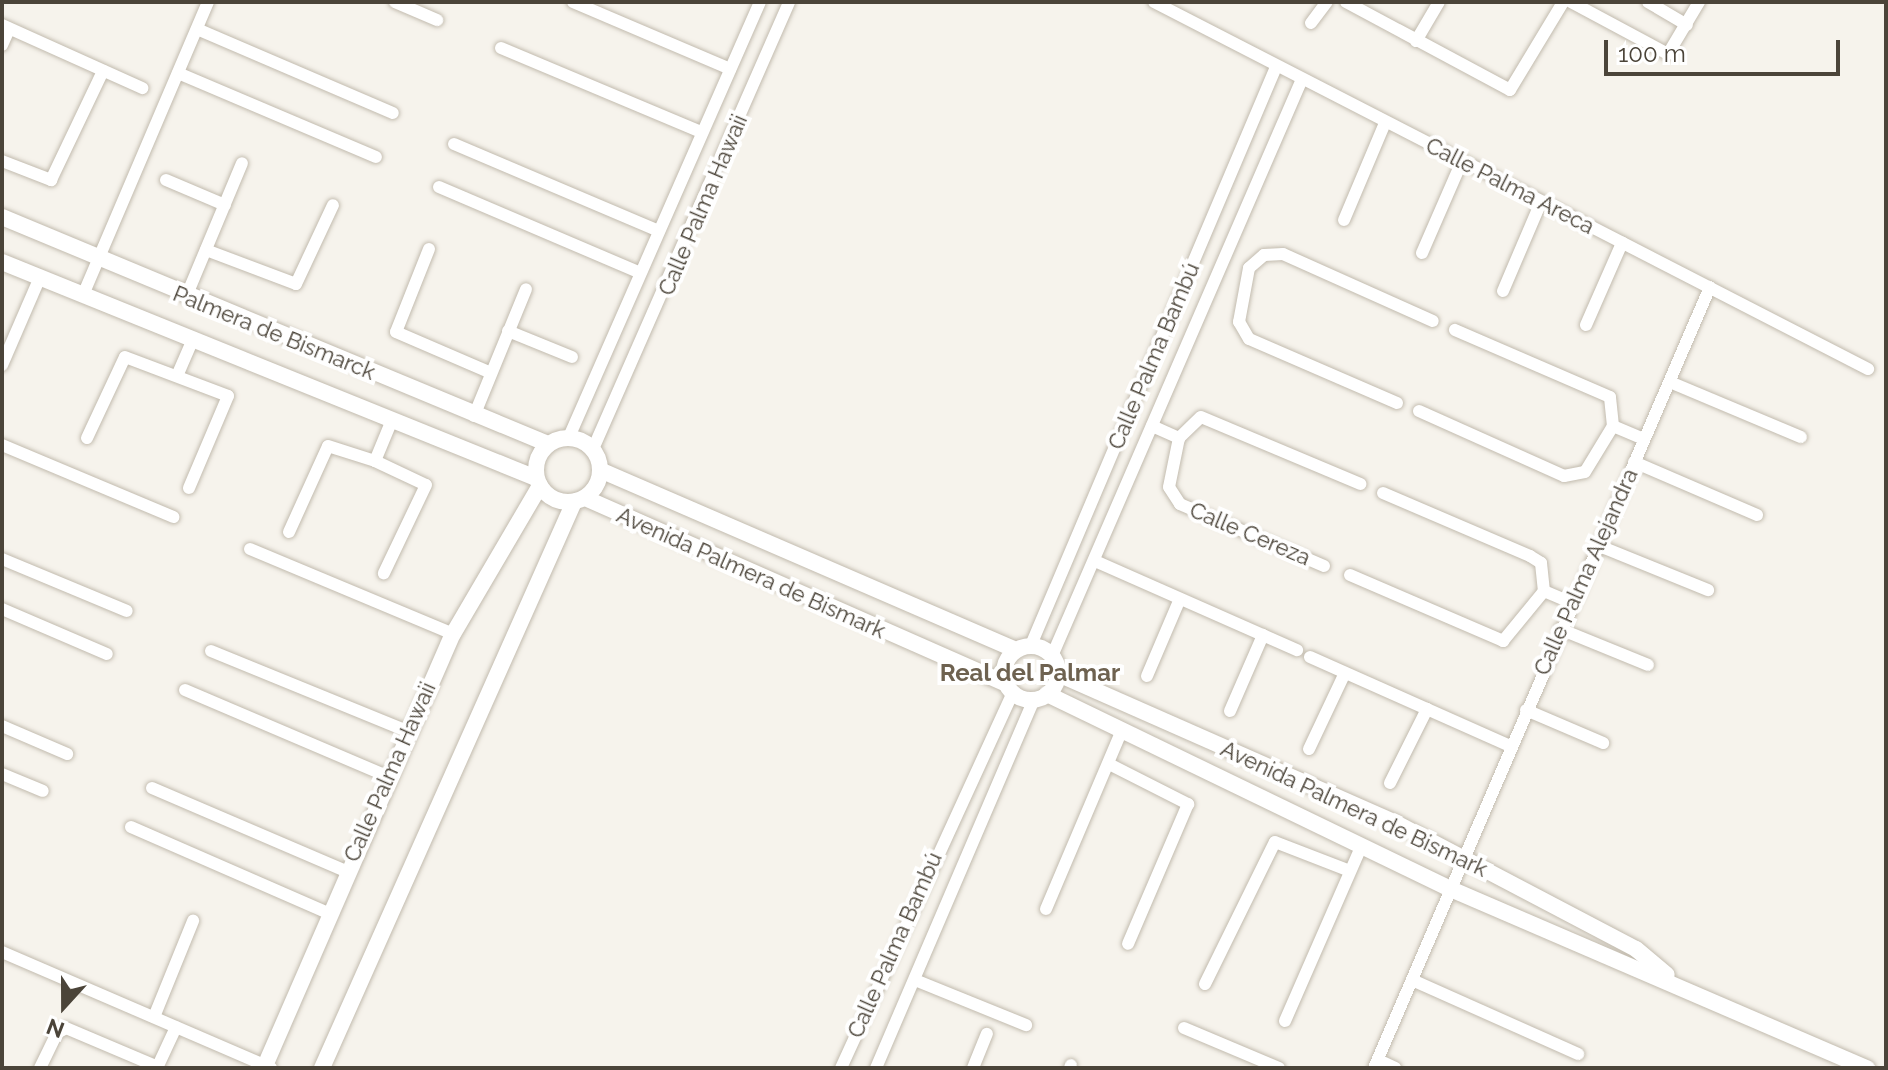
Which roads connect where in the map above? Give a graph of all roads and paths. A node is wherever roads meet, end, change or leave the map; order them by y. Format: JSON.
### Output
{"nodes":[{"id":1,"x":208,"y":2,"type":"edge"},
{"id":2,"x":395,"y":2,"type":"edge"},
{"id":3,"x":573,"y":2,"type":"edge"},
{"id":4,"x":760,"y":2,"type":"edge"},
{"id":5,"x":789,"y":2,"type":"edge"},
{"id":6,"x":1154,"y":2,"type":"edge"},
{"id":7,"x":1327,"y":2,"type":"edge"},
{"id":8,"x":1346,"y":2,"type":"edge"},
{"id":9,"x":1439,"y":2,"type":"edge"},
{"id":10,"x":1563,"y":2,"type":"edge"},
{"id":11,"x":1571,"y":2,"type":"edge"},
{"id":12,"x":1648,"y":2,"type":"edge"},
{"id":13,"x":1699,"y":2,"type":"edge"},
{"id":14,"x":437,"y":20,"type":"dead end"},
{"id":15,"x":1311,"y":23,"type":"dead end"},
{"id":16,"x":1687,"y":25,"type":"junction"},
{"id":17,"x":5,"y":27,"type":"edge"},
{"id":18,"x":197,"y":29,"type":"junction"},
{"id":19,"x":1416,"y":41,"type":"junction"},
{"id":20,"x":2,"y":45,"type":"edge"},
{"id":21,"x":501,"y":48,"type":"dead end"},
{"id":22,"x":1276,"y":67,"type":"junction"},
{"id":23,"x":730,"y":69,"type":"junction"},
{"id":24,"x":103,"y":71,"type":"junction"},
{"id":25,"x":178,"y":73,"type":"junction"},
{"id":26,"x":1302,"y":79,"type":"junction"},
{"id":27,"x":142,"y":88,"type":"dead end"},
{"id":28,"x":393,"y":113,"type":"dead end"},
{"id":29,"x":1385,"y":123,"type":"junction"},
{"id":30,"x":701,"y":132,"type":"junction"},
{"id":31,"x":454,"y":144,"type":"dead end"},
{"id":32,"x":376,"y":157,"type":"dead end"},
{"id":33,"x":2,"y":161,"type":"edge"},
{"id":34,"x":1462,"y":161,"type":"junction"},
{"id":35,"x":242,"y":163,"type":"dead end"},
{"id":36,"x":166,"y":180,"type":"dead end"},
{"id":37,"x":439,"y":187,"type":"dead end"},
{"id":38,"x":1541,"y":202,"type":"junction"},
{"id":39,"x":225,"y":205,"type":"junction"},
{"id":40,"x":333,"y":205,"type":"dead end"},
{"id":41,"x":2,"y":217,"type":"edge"},
{"id":42,"x":1344,"y":220,"type":"dead end"},
{"id":43,"x":657,"y":230,"type":"junction"},
{"id":44,"x":1622,"y":243,"type":"junction"},
{"id":45,"x":429,"y":249,"type":"dead end"},
{"id":46,"x":206,"y":250,"type":"junction"},
{"id":47,"x":1422,"y":253,"type":"dead end"},
{"id":48,"x":1225,"y":257,"type":"junction"},
{"id":49,"x":98,"y":261,"type":"junction"},
{"id":50,"x":2,"y":262,"type":"edge"},
{"id":51,"x":1249,"y":268,"type":"junction"},
{"id":52,"x":638,"y":272,"type":"junction"},
{"id":53,"x":40,"y":277,"type":"junction"},
{"id":54,"x":1710,"y":287,"type":"junction"},
{"id":55,"x":526,"y":289,"type":"dead end"},
{"id":56,"x":1503,"y":291,"type":"dead end"},
{"id":57,"x":83,"y":295,"type":"junction"},
{"id":58,"x":186,"y":297,"type":"junction"},
{"id":59,"x":1433,"y":321,"type":"dead end"},
{"id":60,"x":1586,"y":325,"type":"dead end"},
{"id":61,"x":1455,"y":330,"type":"dead end"},
{"id":62,"x":508,"y":331,"type":"junction"},
{"id":63,"x":193,"y":339,"type":"junction"},
{"id":64,"x":572,"y":357,"type":"dead end"},
{"id":65,"x":3,"y":361,"type":"edge"},
{"id":66,"x":1868,"y":369,"type":"dead end"},
{"id":67,"x":491,"y":373,"type":"junction"},
{"id":68,"x":177,"y":376,"type":"junction"},
{"id":69,"x":1670,"y":382,"type":"junction"},
{"id":70,"x":1397,"y":403,"type":"dead end"},
{"id":71,"x":1419,"y":411,"type":"dead end"},
{"id":72,"x":474,"y":416,"type":"junction"},
{"id":73,"x":392,"y":420,"type":"junction"},
{"id":74,"x":1152,"y":426,"type":"junction"},
{"id":75,"x":1613,"y":426,"type":"junction"},
{"id":76,"x":569,"y":437,"type":"junction"},
{"id":77,"x":1801,"y":437,"type":"dead end"},
{"id":78,"x":87,"y":438,"type":"dead end"},
{"id":79,"x":1179,"y":438,"type":"junction"},
{"id":80,"x":1644,"y":439,"type":"junction"},
{"id":81,"x":548,"y":444,"type":"junction"},
{"id":82,"x":2,"y":445,"type":"edge"},
{"id":83,"x":593,"y":449,"type":"junction"},
{"id":84,"x":375,"y":461,"type":"junction"},
{"id":85,"x":1634,"y":462,"type":"junction"},
{"id":86,"x":600,"y":470,"type":"junction"},
{"id":87,"x":538,"y":482,"type":"junction"},
{"id":88,"x":1360,"y":484,"type":"dead end"},
{"id":89,"x":189,"y":488,"type":"dead end"},
{"id":90,"x":1383,"y":493,"type":"dead end"},
{"id":91,"x":579,"y":500,"type":"junction"},
{"id":92,"x":1757,"y":515,"type":"dead end"},
{"id":93,"x":173,"y":517,"type":"dead end"},
{"id":94,"x":289,"y":532,"type":"dead end"},
{"id":95,"x":1597,"y":545,"type":"junction"},
{"id":96,"x":250,"y":549,"type":"dead end"},
{"id":97,"x":2,"y":559,"type":"edge"},
{"id":98,"x":1095,"y":561,"type":"junction"},
{"id":99,"x":1324,"y":566,"type":"dead end"},
{"id":100,"x":384,"y":573,"type":"dead end"},
{"id":101,"x":1350,"y":575,"type":"dead end"},
{"id":102,"x":1708,"y":590,"type":"dead end"},
{"id":103,"x":1544,"y":591,"type":"junction"},
{"id":104,"x":1179,"y":601,"type":"junction"},
{"id":105,"x":1572,"y":603,"type":"junction"},
{"id":106,"x":2,"y":609,"type":"edge"},
{"id":107,"x":127,"y":611,"type":"dead end"},
{"id":108,"x":1560,"y":629,"type":"junction"},
{"id":109,"x":453,"y":634,"type":"junction"},
{"id":110,"x":1263,"y":635,"type":"junction"},
{"id":111,"x":1023,"y":648,"type":"junction"},
{"id":112,"x":1297,"y":650,"type":"dead end"},
{"id":113,"x":211,"y":651,"type":"dead end"},
{"id":114,"x":107,"y":654,"type":"dead end"},
{"id":115,"x":1052,"y":656,"type":"junction"},
{"id":116,"x":1310,"y":657,"type":"dead end"},
{"id":117,"x":1648,"y":665,"type":"dead end"},
{"id":118,"x":1345,"y":673,"type":"junction"},
{"id":119,"x":1058,"y":674,"type":"junction"},
{"id":120,"x":1147,"y":676,"type":"dead end"},
{"id":121,"x":1010,"y":688,"type":"junction"},
{"id":122,"x":185,"y":690,"type":"dead end"},
{"id":123,"x":1040,"y":697,"type":"junction"},
{"id":124,"x":1427,"y":709,"type":"junction"},
{"id":125,"x":1526,"y":710,"type":"junction"},
{"id":126,"x":1230,"y":711,"type":"dead end"},
{"id":127,"x":2,"y":726,"type":"edge"},
{"id":128,"x":407,"y":731,"type":"junction"},
{"id":129,"x":1120,"y":735,"type":"junction"},
{"id":130,"x":1603,"y":743,"type":"dead end"},
{"id":131,"x":1510,"y":746,"type":"junction"},
{"id":132,"x":1309,"y":749,"type":"dead end"},
{"id":133,"x":67,"y":754,"type":"dead end"},
{"id":134,"x":1109,"y":764,"type":"junction"},
{"id":135,"x":2,"y":774,"type":"edge"},
{"id":136,"x":387,"y":776,"type":"junction"},
{"id":137,"x":1390,"y":783,"type":"dead end"},
{"id":138,"x":152,"y":788,"type":"dead end"},
{"id":139,"x":43,"y":791,"type":"dead end"},
{"id":140,"x":131,"y":827,"type":"dead end"},
{"id":141,"x":1362,"y":845,"type":"junction"},
{"id":142,"x":1465,"y":858,"type":"junction"},
{"id":143,"x":346,"y":871,"type":"junction"},
{"id":144,"x":1350,"y":871,"type":"junction"},
{"id":145,"x":1453,"y":890,"type":"junction"},
{"id":146,"x":1046,"y":909,"type":"dead end"},
{"id":147,"x":328,"y":913,"type":"junction"},
{"id":148,"x":193,"y":921,"type":"dead end"},
{"id":149,"x":1128,"y":944,"type":"dead end"},
{"id":150,"x":2,"y":952,"type":"edge"},
{"id":151,"x":915,"y":980,"type":"junction"},
{"id":152,"x":1412,"y":980,"type":"junction"},
{"id":153,"x":1205,"y":984,"type":"dead end"},
{"id":154,"x":1681,"y":986,"type":"junction"},
{"id":155,"x":154,"y":1017,"type":"junction"},
{"id":156,"x":1285,"y":1021,"type":"dead end"},
{"id":157,"x":1026,"y":1025,"type":"dead end"},
{"id":158,"x":176,"y":1027,"type":"junction"},
{"id":159,"x":1184,"y":1028,"type":"dead end"},
{"id":160,"x":987,"y":1034,"type":"dead end"},
{"id":161,"x":1578,"y":1054,"type":"dead end"},
{"id":162,"x":1376,"y":1064,"type":"edge"},
{"id":163,"x":158,"y":1067,"type":"edge"},
{"id":164,"x":266,"y":1067,"type":"edge"},
{"id":165,"x":40,"y":1068,"type":"edge"},
{"id":166,"x":322,"y":1068,"type":"edge"},
{"id":167,"x":841,"y":1068,"type":"edge"},
{"id":168,"x":876,"y":1068,"type":"edge"},
{"id":169,"x":973,"y":1068,"type":"edge"},
{"id":170,"x":1279,"y":1068,"type":"edge"},
{"id":171,"x":1395,"y":1068,"type":"edge"},
{"id":172,"x":1867,"y":1068,"type":"edge"}],
"edges":[{"from":1,"to":18,"type":"street"},
{"from":2,"to":14,"type":"street"},
{"from":3,"to":23,"type":"street"},
{"from":4,"to":23,"type":"street","name":"Calle Palma Hawaii"},
{"from":5,"to":83,"type":"street","name":"Calle Palma Hawaii"},
{"from":6,"to":22,"type":"street","name":"Calle Palma Areca"},
{"from":7,"to":15,"type":"street"},
{"from":8,"to":19,"type":"street"},
{"from":9,"to":19,"type":"street"},
{"from":10,"to":19,"type":"street"},
{"from":11,"to":16,"type":"street"},
{"from":12,"to":16,"type":"street"},
{"from":13,"to":16,"type":"street"},
{"from":17,"to":20,"type":"street"},
{"from":17,"to":24,"type":"street"},
{"from":18,"to":25,"type":"street"},
{"from":18,"to":28,"type":"street"},
{"from":21,"to":30,"type":"street"},
{"from":22,"to":26,"type":"street","name":"Calle Palma Areca"},
{"from":22,"to":111,"type":"street","name":"Calle Palma Bambú"},
{"from":23,"to":30,"type":"street","name":"Calle Palma Hawaii"},
{"from":24,"to":27,"type":"street"},
{"from":24,"to":33,"type":"street"},
{"from":25,"to":32,"type":"street"},
{"from":25,"to":49,"type":"street"},
{"from":26,"to":29,"type":"street","name":"Calle Palma Areca"},
{"from":26,"to":48,"type":"street","name":"Calle Palma Bambú"},
{"from":29,"to":34,"type":"street","name":"Calle Palma Areca"},
{"from":29,"to":42,"type":"street"},
{"from":30,"to":43,"type":"street","name":"Calle Palma Hawaii"},
{"from":31,"to":43,"type":"street"},
{"from":34,"to":38,"type":"street","name":"Calle Palma Areca"},
{"from":34,"to":47,"type":"street"},
{"from":35,"to":39,"type":"street"},
{"from":36,"to":39,"type":"street"},
{"from":37,"to":52,"type":"street"},
{"from":38,"to":44,"type":"street","name":"Calle Palma Areca"},
{"from":38,"to":56,"type":"street"},
{"from":39,"to":46,"type":"street"},
{"from":40,"to":46,"type":"street"},
{"from":41,"to":49,"type":"street","name":"Palmera de Bismarck"},
{"from":43,"to":52,"type":"street","name":"Calle Palma Hawaii"},
{"from":44,"to":54,"type":"street","name":"Calle Palma Areca"},
{"from":44,"to":60,"type":"street"},
{"from":45,"to":67,"type":"street"},
{"from":46,"to":58,"type":"street"},
{"from":48,"to":51,"type":"street"},
{"from":48,"to":74,"type":"street","name":"Calle Palma Bambú"},
{"from":49,"to":57,"type":"street"},
{"from":49,"to":58,"type":"street","name":"Palmera de Bismarck"},
{"from":50,"to":53,"type":"street","name":"Palmera de Bismarck"},
{"from":51,"to":59,"type":"street"},
{"from":51,"to":70,"type":"street"},
{"from":52,"to":76,"type":"street","name":"Calle Palma Hawaii"},
{"from":53,"to":57,"type":"street","name":"Palmera de Bismarck"},
{"from":53,"to":65,"type":"street"},
{"from":54,"to":66,"type":"street","name":"Calle Palma Areca"},
{"from":54,"to":69,"type":"street","name":"Calle Palma Alejandra"},
{"from":55,"to":62,"type":"street"},
{"from":57,"to":63,"type":"street","name":"Palmera de Bismarck"},
{"from":58,"to":72,"type":"street","name":"Palmera de Bismarck"},
{"from":61,"to":75,"type":"street"},
{"from":62,"to":64,"type":"street"},
{"from":62,"to":67,"type":"street"},
{"from":63,"to":68,"type":"street"},
{"from":63,"to":73,"type":"street","name":"Palmera de Bismarck"},
{"from":67,"to":72,"type":"street"},
{"from":68,"to":78,"type":"street"},
{"from":68,"to":89,"type":"street"},
{"from":69,"to":77,"type":"street"},
{"from":69,"to":80,"type":"street","name":"Calle Palma Alejandra"},
{"from":71,"to":75,"type":"street"},
{"from":72,"to":81,"type":"street","name":"Palmera de Bismarck"},
{"from":73,"to":84,"type":"street"},
{"from":73,"to":87,"type":"street","name":"Palmera de Bismarck"},
{"from":74,"to":79,"type":"street"},
{"from":74,"to":98,"type":"street","name":"Calle Palma Bambú"},
{"from":75,"to":80,"type":"street"},
{"from":76,"to":81,"type":"street"},
{"from":76,"to":83,"type":"street"},
{"from":79,"to":88,"type":"street"},
{"from":79,"to":99,"type":"street","name":"Calle Cereza"},
{"from":80,"to":85,"type":"street","name":"Calle Palma Alejandra"},
{"from":81,"to":87,"type":"street"},
{"from":82,"to":93,"type":"street"},
{"from":83,"to":86,"type":"street"},
{"from":84,"to":94,"type":"street"},
{"from":84,"to":100,"type":"street"},
{"from":85,"to":92,"type":"street"},
{"from":85,"to":95,"type":"street","name":"Calle Palma Alejandra"},
{"from":86,"to":91,"type":"street"},
{"from":86,"to":111,"type":"street","name":"Avenida Palmera de Bismark"},
{"from":87,"to":91,"type":"street"},
{"from":87,"to":109,"type":"street","name":"Calle Palma Hawaii"},
{"from":90,"to":103,"type":"street"},
{"from":91,"to":121,"type":"street","name":"Avenida Palmera de Bismark"},
{"from":91,"to":166,"type":"street"},
{"from":95,"to":102,"type":"street"},
{"from":95,"to":105,"type":"street","name":"Calle Palma Alejandra"},
{"from":96,"to":109,"type":"street"},
{"from":97,"to":107,"type":"street"},
{"from":98,"to":104,"type":"street"},
{"from":98,"to":115,"type":"street","name":"Calle Palma Bambú"},
{"from":101,"to":103,"type":"street"},
{"from":103,"to":105,"type":"street"},
{"from":104,"to":110,"type":"street"},
{"from":104,"to":120,"type":"street"},
{"from":105,"to":108,"type":"street","name":"Calle Palma Alejandra"},
{"from":106,"to":114,"type":"street"},
{"from":108,"to":117,"type":"street"},
{"from":108,"to":125,"type":"street","name":"Calle Palma Alejandra"},
{"from":109,"to":128,"type":"street","name":"Calle Palma Hawaii"},
{"from":110,"to":112,"type":"street"},
{"from":110,"to":126,"type":"street"},
{"from":111,"to":115,"type":"street"},
{"from":111,"to":121,"type":"street"},
{"from":113,"to":128,"type":"street"},
{"from":115,"to":119,"type":"street"},
{"from":116,"to":118,"type":"street"},
{"from":118,"to":124,"type":"street"},
{"from":118,"to":132,"type":"street"},
{"from":119,"to":123,"type":"street"},
{"from":119,"to":142,"type":"street","name":"Avenida Palmera de Bismark"},
{"from":121,"to":123,"type":"street"},
{"from":121,"to":167,"type":"street","name":"Calle Palma Bambú"},
{"from":122,"to":136,"type":"street"},
{"from":123,"to":129,"type":"street","name":"Avenida Palmera de Bismark"},
{"from":123,"to":151,"type":"street","name":"Calle Palma Bambú"},
{"from":124,"to":131,"type":"street"},
{"from":124,"to":137,"type":"street"},
{"from":125,"to":130,"type":"street"},
{"from":125,"to":131,"type":"street","name":"Calle Palma Alejandra"},
{"from":127,"to":133,"type":"street"},
{"from":128,"to":136,"type":"street","name":"Calle Palma Hawaii"},
{"from":129,"to":134,"type":"street"},
{"from":129,"to":141,"type":"street","name":"Avenida Palmera de Bismark"},
{"from":131,"to":142,"type":"street","name":"Calle Palma Alejandra"},
{"from":134,"to":146,"type":"street"},
{"from":134,"to":149,"type":"street"},
{"from":135,"to":139,"type":"street"},
{"from":136,"to":143,"type":"street","name":"Calle Palma Hawaii"},
{"from":138,"to":143,"type":"street"},
{"from":140,"to":147,"type":"street"},
{"from":141,"to":144,"type":"street"},
{"from":141,"to":145,"type":"street","name":"Avenida Palmera de Bismark"},
{"from":142,"to":145,"type":"street","name":"Calle Palma Alejandra"},
{"from":142,"to":154,"type":"street","name":"Avenida Palmera de Bismark"},
{"from":143,"to":147,"type":"street","name":"Calle Palma Hawaii"},
{"from":144,"to":153,"type":"street"},
{"from":144,"to":156,"type":"street"},
{"from":145,"to":152,"type":"street","name":"Calle Palma Alejandra"},
{"from":145,"to":154,"type":"street","name":"Avenida Palmera de Bismark"},
{"from":147,"to":164,"type":"street","name":"Calle Palma Hawaii"},
{"from":148,"to":155,"type":"street"},
{"from":150,"to":155,"type":"street"},
{"from":151,"to":157,"type":"street"},
{"from":151,"to":168,"type":"street","name":"Calle Palma Bambú"},
{"from":152,"to":161,"type":"street"},
{"from":152,"to":162,"type":"street","name":"Calle Palma Alejandra"},
{"from":154,"to":172,"type":"street","name":"Avenida Palmera de Bismark"},
{"from":155,"to":158,"type":"street"},
{"from":158,"to":163,"type":"street"},
{"from":158,"to":164,"type":"street"},
{"from":159,"to":170,"type":"street"},
{"from":160,"to":169,"type":"street"},
{"from":162,"to":171,"type":"street"},
{"from":163,"to":165,"type":"street"}]}
